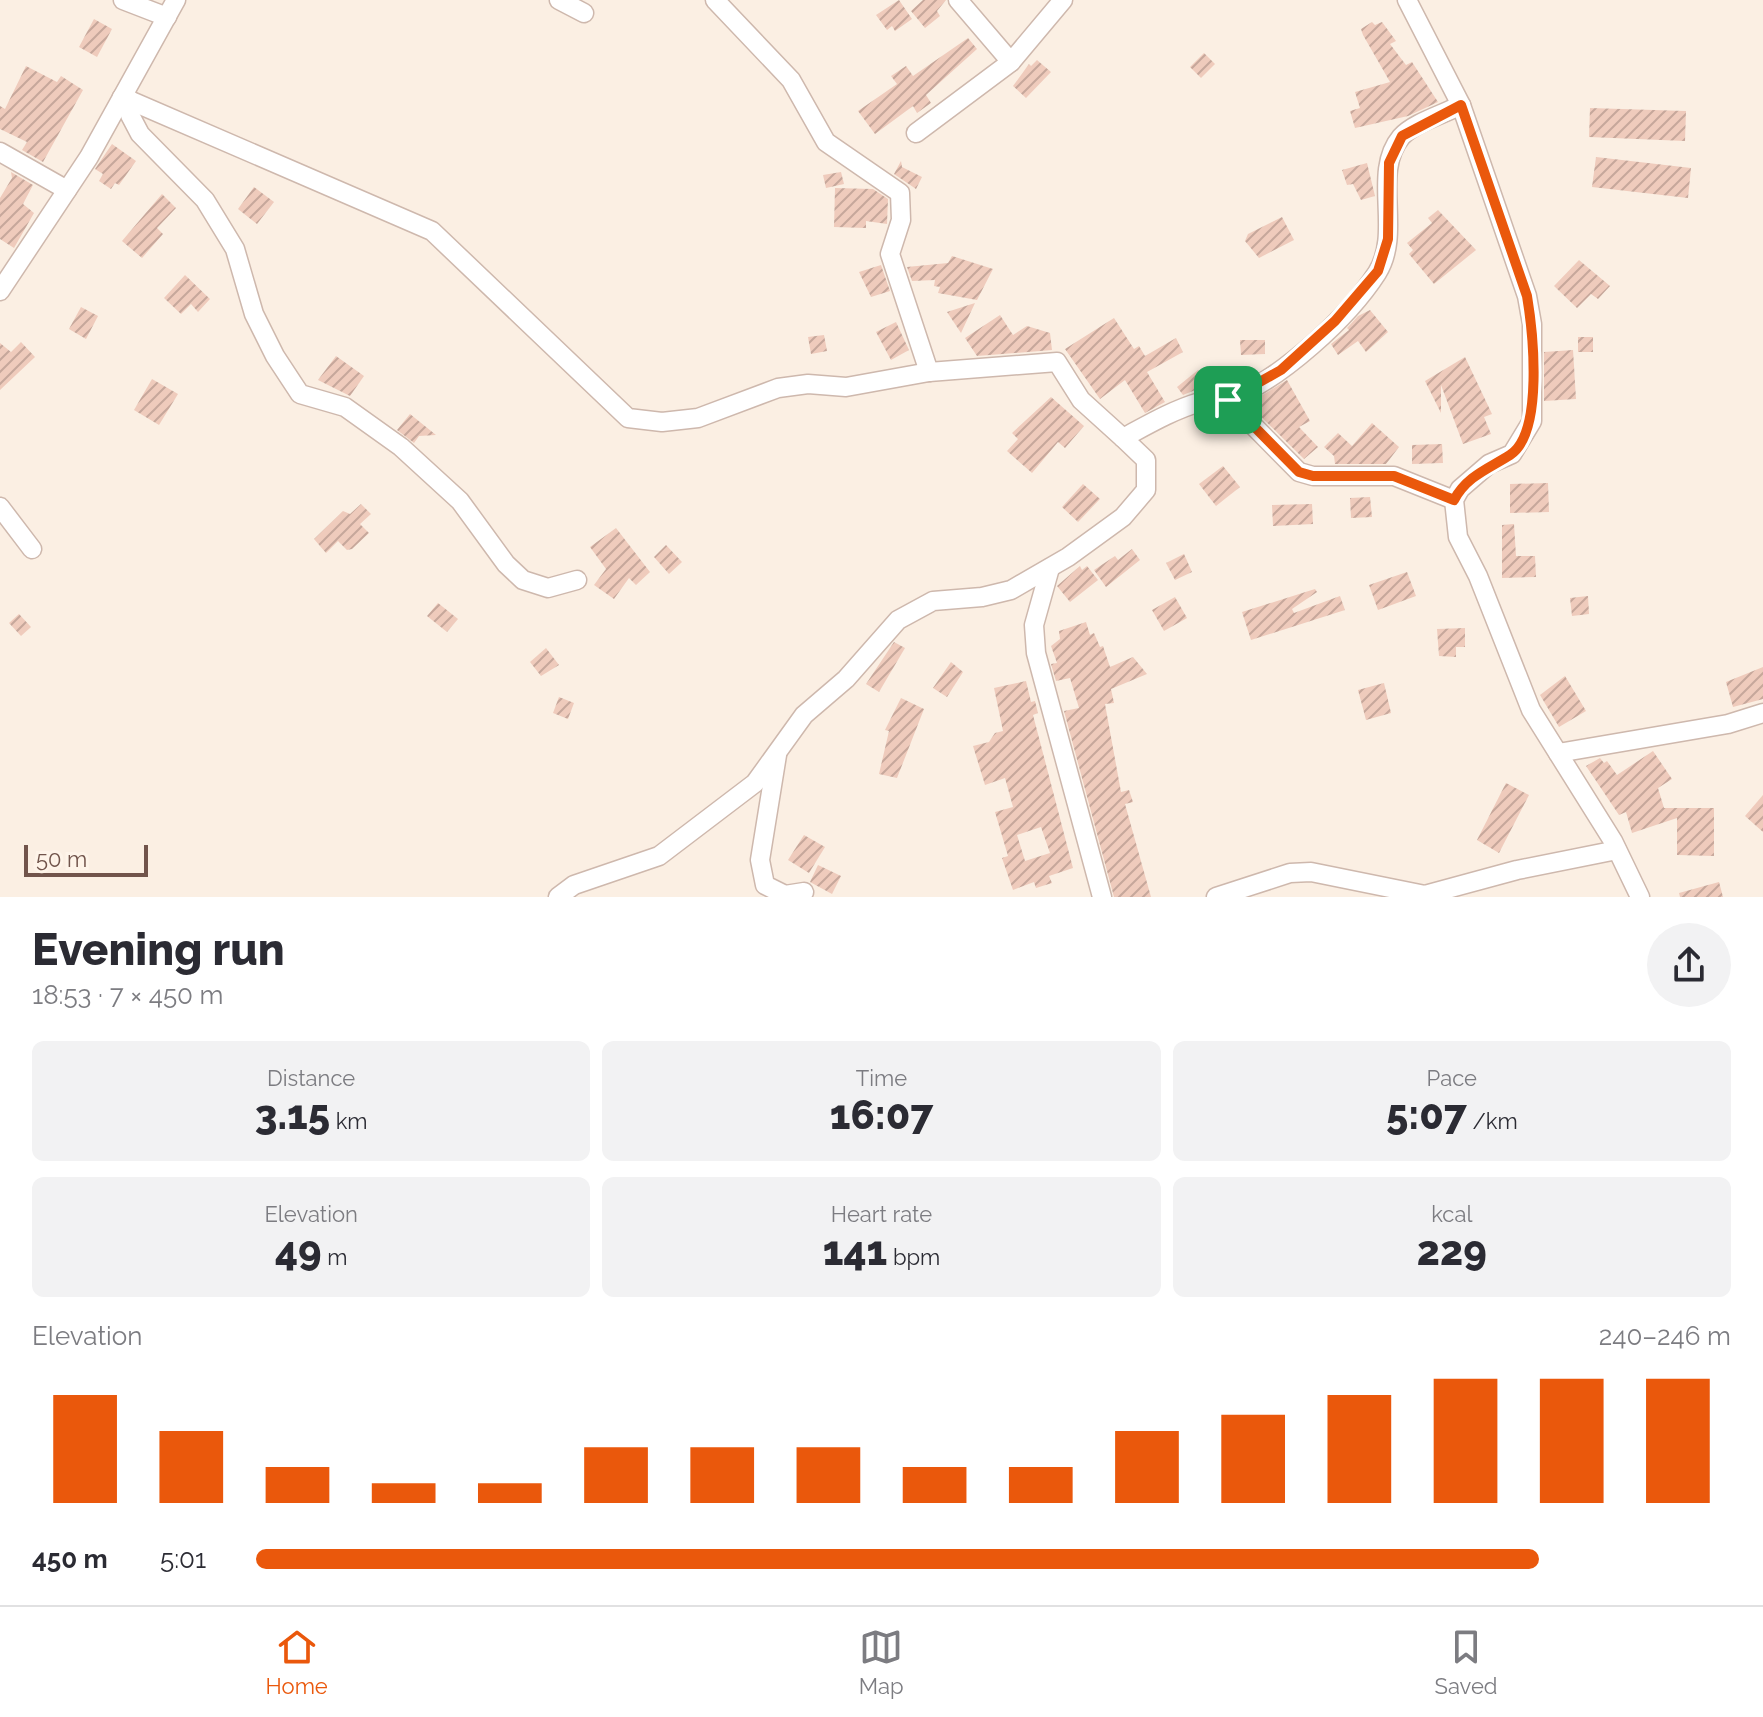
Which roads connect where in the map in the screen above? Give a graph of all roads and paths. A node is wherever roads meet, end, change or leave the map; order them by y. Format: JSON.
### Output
{"nodes":[{"id":1,"x":123,"y":0,"type":"edge"},
{"id":2,"x":176,"y":0,"type":"edge"},
{"id":3,"x":559,"y":0,"type":"edge"},
{"id":4,"x":715,"y":0,"type":"edge"},
{"id":5,"x":958,"y":0,"type":"edge"},
{"id":6,"x":1063,"y":0,"type":"edge"},
{"id":7,"x":1407,"y":0,"type":"edge"},
{"id":8,"x":584,"y":13,"type":"dead end"},
{"id":9,"x":167,"y":17,"type":"junction"},
{"id":10,"x":1011,"y":62,"type":"junction"},
{"id":11,"x":126,"y":98,"type":"junction"},
{"id":12,"x":1461,"y":105,"type":"junction"},
{"id":13,"x":916,"y":133,"type":"dead end"},
{"id":14,"x":0,"y":152,"type":"edge"},
{"id":15,"x":67,"y":190,"type":"junction"},
{"id":16,"x":0,"y":291,"type":"edge"},
{"id":17,"x":929,"y":372,"type":"junction"},
{"id":18,"x":1228,"y":400,"type":"junction"},
{"id":19,"x":1123,"y":438,"type":"junction"},
{"id":20,"x":1454,"y":500,"type":"junction"},
{"id":21,"x":0,"y":507,"type":"edge"},
{"id":22,"x":32,"y":549,"type":"dead end"},
{"id":23,"x":1050,"y":568,"type":"junction"},
{"id":24,"x":577,"y":580,"type":"dead end"},
{"id":25,"x":1763,"y":713,"type":"edge"},
{"id":26,"x":778,"y":752,"type":"junction"},
{"id":27,"x":1558,"y":753,"type":"junction"},
{"id":28,"x":1617,"y":850,"type":"junction"},
{"id":29,"x":804,"y":892,"type":"dead end"},
{"id":30,"x":558,"y":897,"type":"edge"},
{"id":31,"x":1102,"y":897,"type":"edge"},
{"id":32,"x":1216,"y":897,"type":"edge"},
{"id":33,"x":1640,"y":897,"type":"edge"}],
"edges":[{"from":1,"to":9,"type":"street"},
{"from":2,"to":9,"type":"street"},
{"from":3,"to":8,"type":"street"},
{"from":4,"to":17,"type":"street"},
{"from":5,"to":10,"type":"street"},
{"from":6,"to":10,"type":"street"},
{"from":7,"to":12,"type":"street"},
{"from":9,"to":11,"type":"street"},
{"from":10,"to":13,"type":"street"},
{"from":11,"to":15,"type":"street"},
{"from":11,"to":17,"type":"street"},
{"from":11,"to":24,"type":"street"},
{"from":12,"to":18,"type":"street"},
{"from":12,"to":20,"type":"street"},
{"from":14,"to":15,"type":"street"},
{"from":15,"to":16,"type":"street"},
{"from":17,"to":19,"type":"street"},
{"from":18,"to":19,"type":"street"},
{"from":18,"to":20,"type":"street"},
{"from":19,"to":23,"type":"street"},
{"from":20,"to":27,"type":"street"},
{"from":21,"to":22,"type":"street"},
{"from":23,"to":26,"type":"street"},
{"from":23,"to":31,"type":"street"},
{"from":25,"to":27,"type":"street"},
{"from":26,"to":29,"type":"street"},
{"from":26,"to":30,"type":"street"},
{"from":27,"to":28,"type":"street"},
{"from":28,"to":32,"type":"street"},
{"from":28,"to":33,"type":"street"}]}
